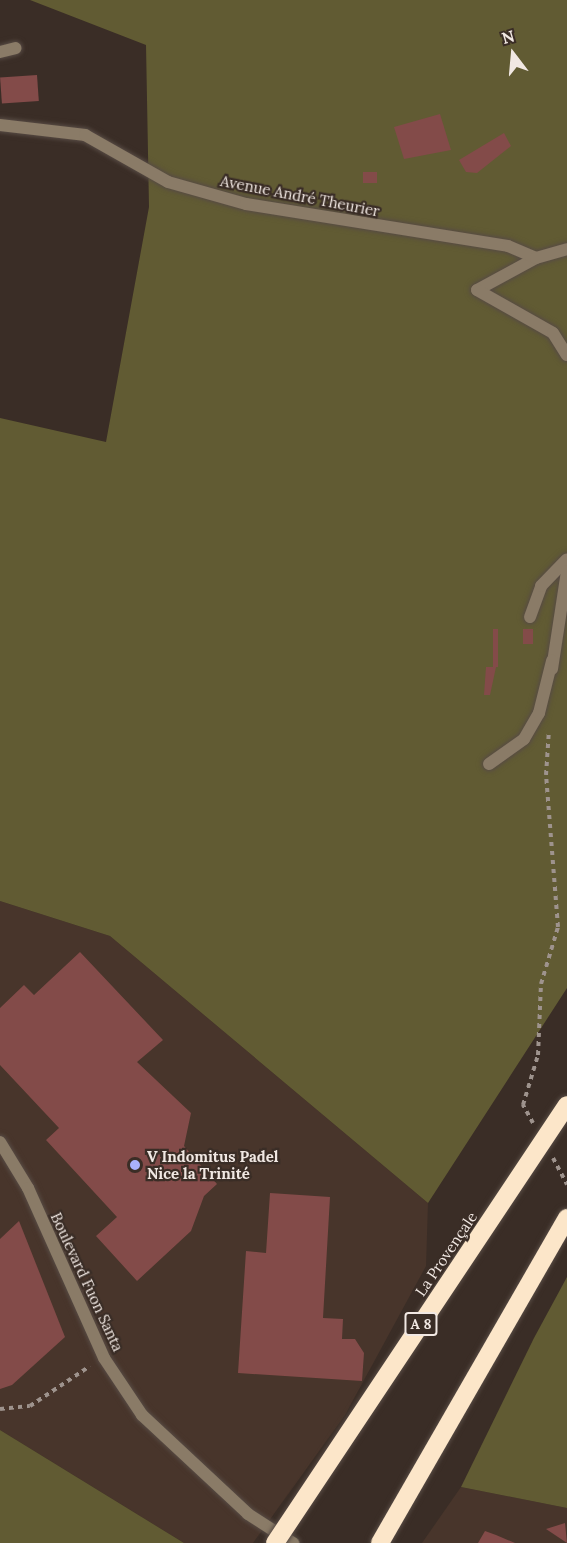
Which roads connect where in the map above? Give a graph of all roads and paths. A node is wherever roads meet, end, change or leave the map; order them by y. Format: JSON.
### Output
{"nodes":[{"id":1,"x":16,"y":48,"type":"dead end"},
{"id":2,"x":0,"y":52,"type":"edge"},
{"id":3,"x":0,"y":125,"type":"edge"},
{"id":4,"x":567,"y":249,"type":"edge"},
{"id":5,"x":536,"y":258,"type":"junction"},
{"id":6,"x":567,"y":354,"type":"edge"},
{"id":7,"x":567,"y":559,"type":"edge"},
{"id":8,"x":567,"y":571,"type":"edge"},
{"id":9,"x":530,"y":617,"type":"dead end"},
{"id":10,"x":552,"y":661,"type":"junction"},
{"id":11,"x":552,"y":688,"type":"dead end"},
{"id":12,"x":550,"y":721,"type":"dead end"},
{"id":13,"x":489,"y":764,"type":"dead end"},
{"id":14,"x":567,"y":1105,"type":"edge"},
{"id":15,"x":540,"y":1134,"type":"dead end"},
{"id":16,"x":0,"y":1142,"type":"edge"},
{"id":17,"x":551,"y":1154,"type":"dead end"},
{"id":18,"x":567,"y":1184,"type":"edge"},
{"id":19,"x":567,"y":1218,"type":"edge"},
{"id":20,"x":104,"y":1358,"type":"junction"},
{"id":21,"x":0,"y":1409,"type":"edge"},
{"id":22,"x":275,"y":1543,"type":"edge"},
{"id":23,"x":293,"y":1543,"type":"edge"},
{"id":24,"x":380,"y":1543,"type":"edge"}],
"edges":[{"from":1,"to":2,"type":"street"},
{"from":3,"to":5,"type":"street","name":"Avenue André Theurier"},
{"from":4,"to":5,"type":"street"},
{"from":5,"to":6,"type":"street"},
{"from":7,"to":9,"type":"street"},
{"from":8,"to":10,"type":"street"},
{"from":10,"to":11,"type":"street"},
{"from":10,"to":13,"type":"street"},
{"from":12,"to":15,"type":"path"},
{"from":14,"to":22,"type":"highway","name":"La Provençale","number":"A 8","bridge":true},
{"from":16,"to":20,"type":"street","name":"Boulevard Fuon Santa"},
{"from":17,"to":18,"type":"path"},
{"from":19,"to":24,"type":"highway"},
{"from":20,"to":21,"type":"path"},
{"from":20,"to":23,"type":"street","name":"Boulevard Fuon Santa"}]}
